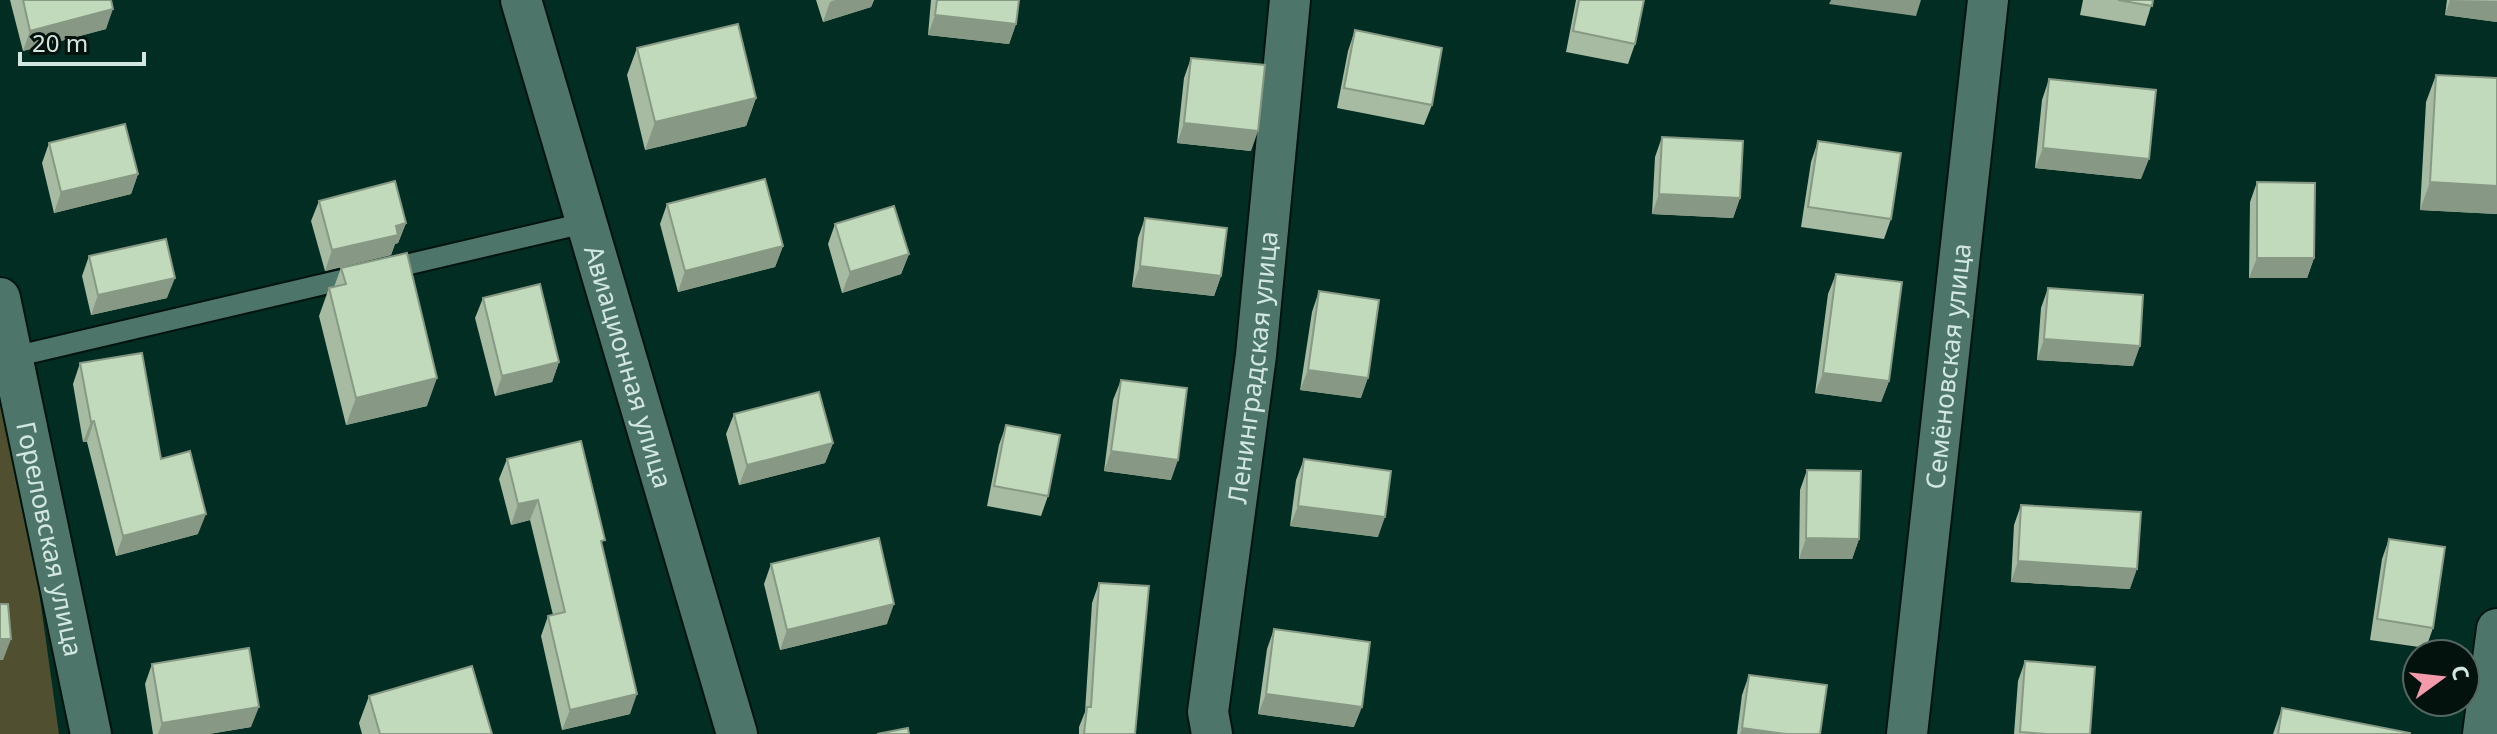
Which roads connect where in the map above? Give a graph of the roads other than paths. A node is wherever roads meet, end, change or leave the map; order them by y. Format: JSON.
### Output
{"nodes":[{"id":1,"x":521,"y":0,"type":"edge"},
{"id":2,"x":1290,"y":0,"type":"edge"},
{"id":3,"x":1988,"y":0,"type":"edge"},
{"id":4,"x":589,"y":222,"type":"junction"},
{"id":5,"x":0,"y":298,"type":"edge"},
{"id":6,"x":7,"y":358,"type":"edge"},
{"id":7,"x":2497,"y":629,"type":"edge"},
{"id":8,"x":91,"y":734,"type":"edge"},
{"id":9,"x":737,"y":734,"type":"edge"},
{"id":10,"x":1212,"y":734,"type":"edge"},
{"id":11,"x":1907,"y":734,"type":"edge"},
{"id":12,"x":2483,"y":734,"type":"edge"}],
"edges":[{"from":1,"to":4,"type":"street","name":"Авиационная улица"},
{"from":2,"to":10,"type":"street","name":"Ленинградская улица"},
{"from":3,"to":11,"type":"street","name":"Семёновская улица"},
{"from":4,"to":6,"type":"lane"},
{"from":4,"to":9,"type":"street","name":"Авиационная улица"},
{"from":5,"to":6,"type":"street","name":"Гореловская улица"},
{"from":6,"to":8,"type":"street","name":"Гореловская улица"},
{"from":7,"to":12,"type":"street"}]}
